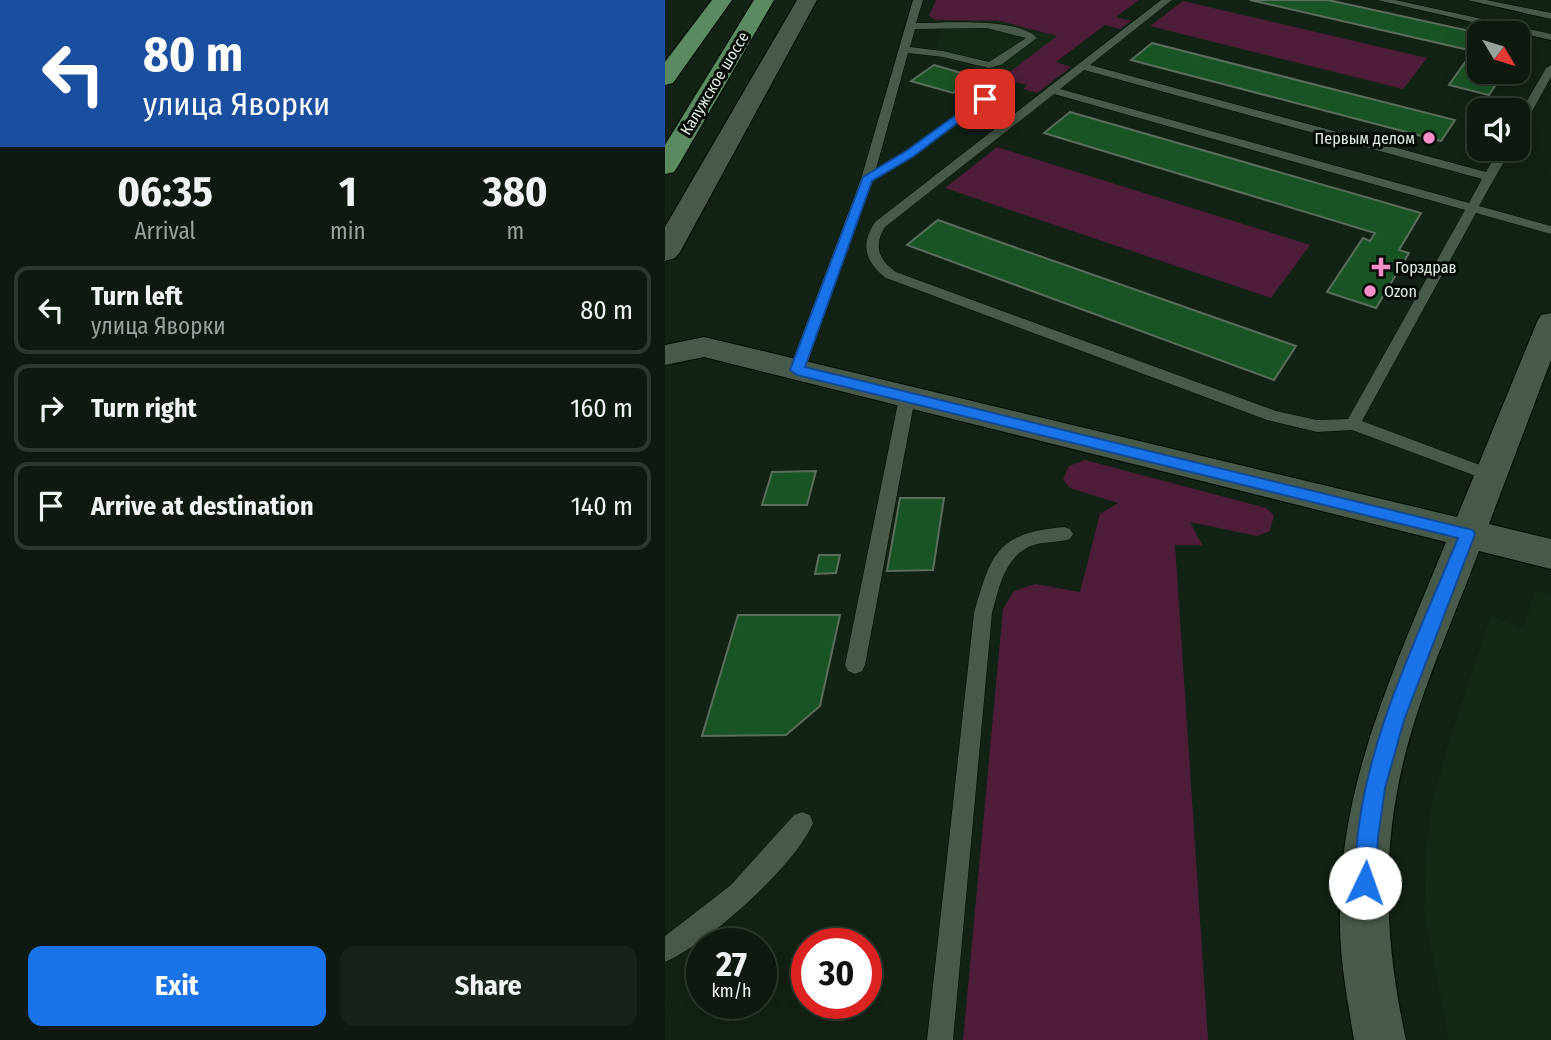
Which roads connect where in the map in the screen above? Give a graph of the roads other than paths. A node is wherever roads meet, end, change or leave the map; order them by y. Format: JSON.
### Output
{"nodes":[{"id":1,"x":722,"y":0,"type":"edge"},
{"id":2,"x":764,"y":0,"type":"edge"},
{"id":3,"x":918,"y":0,"type":"edge"},
{"id":4,"x":1167,"y":0,"type":"edge"},
{"id":5,"x":1381,"y":0,"type":"edge"},
{"id":6,"x":1472,"y":0,"type":"edge"},
{"id":7,"x":802,"y":5,"type":"edge"},
{"id":8,"x":1551,"y":16,"type":"edge"},
{"id":9,"x":910,"y":26,"type":"junction"},
{"id":10,"x":1551,"y":37,"type":"edge"},
{"id":11,"x":903,"y":49,"type":"junction"},
{"id":12,"x":1083,"y":66,"type":"junction"},
{"id":13,"x":1551,"y":68,"type":"edge"},
{"id":14,"x":665,"y":78,"type":"edge"},
{"id":15,"x":1007,"y":83,"type":"dead end"},
{"id":16,"x":1052,"y":90,"type":"junction"},
{"id":17,"x":1530,"y":105,"type":"edge"},
{"id":18,"x":1499,"y":161,"type":"edge"},
{"id":19,"x":665,"y":166,"type":"edge"},
{"id":20,"x":1490,"y":177,"type":"junction"},
{"id":21,"x":867,"y":179,"type":"junction"},
{"id":22,"x":1472,"y":208,"type":"junction"},
{"id":23,"x":1551,"y":230,"type":"edge"},
{"id":24,"x":665,"y":252,"type":"edge"},
{"id":25,"x":1551,"y":322,"type":"edge"},
{"id":26,"x":665,"y":327,"type":"edge"},
{"id":27,"x":704,"y":347,"type":"junction"},
{"id":28,"x":665,"y":355,"type":"edge"},
{"id":29,"x":797,"y":370,"type":"junction"},
{"id":30,"x":907,"y":398,"type":"junction"},
{"id":31,"x":1353,"y":424,"type":"junction"},
{"id":32,"x":1490,"y":475,"type":"junction"},
{"id":33,"x":1064,"y":534,"type":"dead end"},
{"id":34,"x":1467,"y":534,"type":"junction"},
{"id":35,"x":1551,"y":554,"type":"edge"},
{"id":36,"x":855,"y":665,"type":"dead end"},
{"id":37,"x":802,"y":823,"type":"dead end"},
{"id":38,"x":665,"y":950,"type":"edge"},
{"id":39,"x":940,"y":1040,"type":"edge"},
{"id":40,"x":1380,"y":1040,"type":"edge"}],
"edges":[{"from":1,"to":14,"type":"highway","name":"Калужское шоссе"},
{"from":2,"to":19,"type":"highway","name":"Калужское шоссе"},
{"from":3,"to":9,"type":"lane"},
{"from":4,"to":12,"type":"lane"},
{"from":5,"to":10,"type":"lane"},
{"from":6,"to":8,"type":"lane"},
{"from":7,"to":24,"type":"street"},
{"from":9,"to":11,"type":"lane"},
{"from":9,"to":11,"type":"lane"},
{"from":11,"to":21,"type":"lane"},
{"from":12,"to":16,"type":"lane"},
{"from":12,"to":20,"type":"lane"},
{"from":13,"to":17,"type":"lane"},
{"from":15,"to":21,"type":"lane"},
{"from":16,"to":22,"type":"lane"},
{"from":16,"to":31,"type":"lane"},
{"from":18,"to":20,"type":"lane"},
{"from":20,"to":22,"type":"lane"},
{"from":21,"to":29,"type":"lane"},
{"from":22,"to":23,"type":"lane"},
{"from":22,"to":31,"type":"lane"},
{"from":25,"to":32,"type":"street"},
{"from":26,"to":27,"type":"street"},
{"from":27,"to":28,"type":"street"},
{"from":27,"to":29,"type":"street"},
{"from":29,"to":30,"type":"street"},
{"from":30,"to":34,"type":"street"},
{"from":30,"to":36,"type":"lane"},
{"from":31,"to":32,"type":"lane"},
{"from":32,"to":34,"type":"street"},
{"from":33,"to":39,"type":"lane"},
{"from":34,"to":35,"type":"street"},
{"from":34,"to":40,"type":"street"},
{"from":37,"to":38,"type":"lane"}]}
